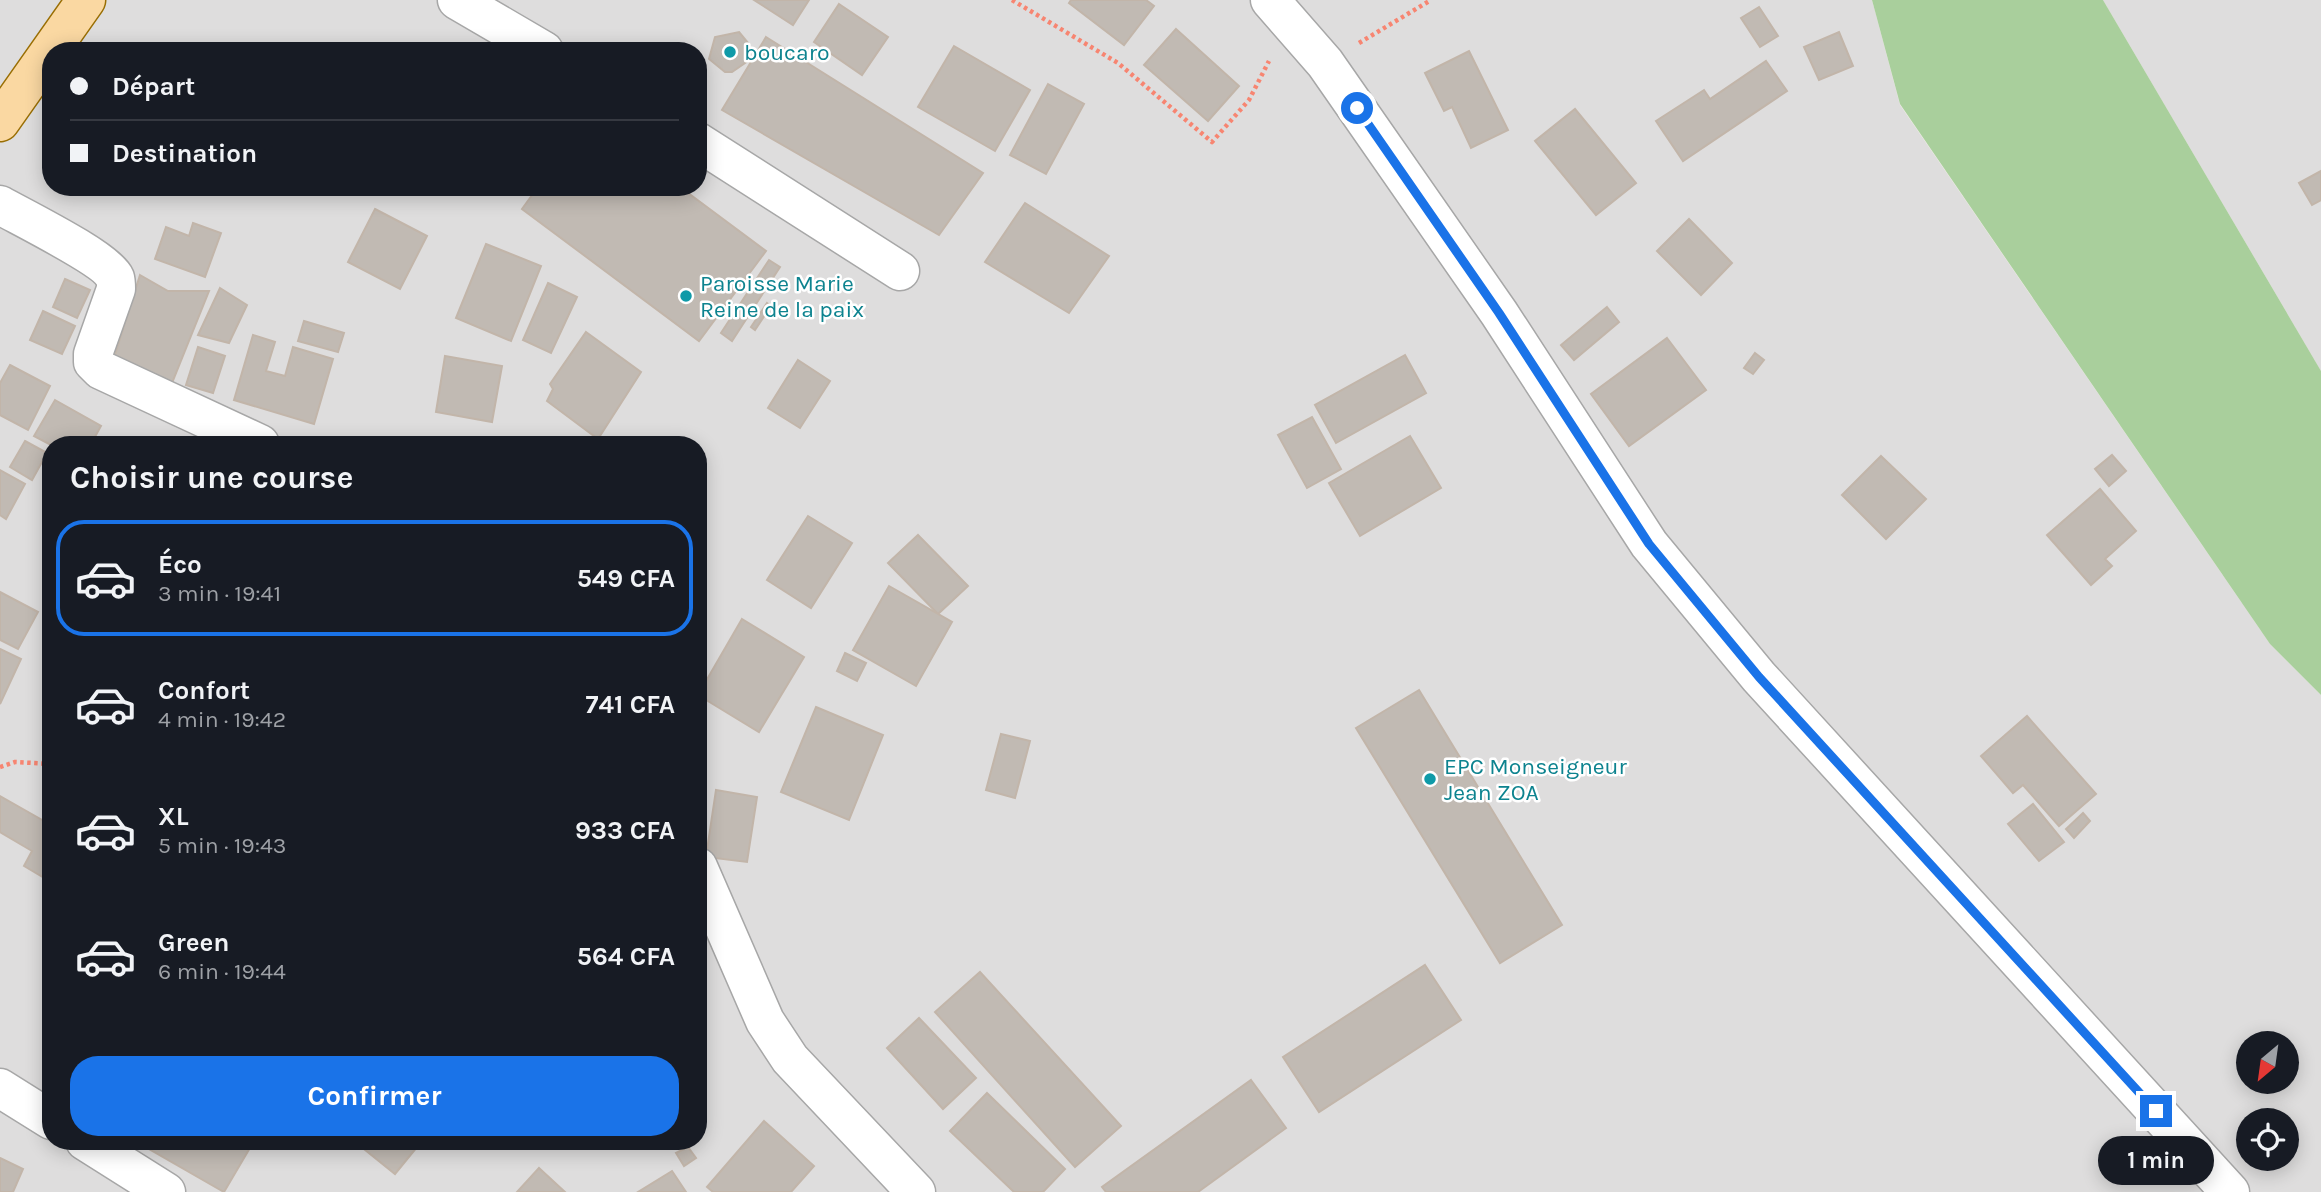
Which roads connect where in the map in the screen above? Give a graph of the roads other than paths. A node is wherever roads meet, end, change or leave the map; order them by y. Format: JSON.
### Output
{"nodes":[{"id":1,"x":86,"y":0,"type":"edge"},
{"id":2,"x":457,"y":0,"type":"edge"},
{"id":3,"x":1277,"y":7,"type":"edge"},
{"id":4,"x":56,"y":42,"type":"edge"},
{"id":5,"x":529,"y":42,"type":"edge"},
{"id":6,"x":42,"y":62,"type":"edge"},
{"id":7,"x":0,"y":122,"type":"edge"},
{"id":8,"x":707,"y":148,"type":"edge"},
{"id":9,"x":0,"y":205,"type":"edge"},
{"id":10,"x":900,"y":271,"type":"dead end"},
{"id":11,"x":243,"y":436,"type":"edge"},
{"id":12,"x":707,"y":888,"type":"edge"},
{"id":13,"x":0,"y":1087,"type":"edge"},
{"id":14,"x":42,"y":1113,"type":"edge"},
{"id":15,"x":99,"y":1150,"type":"edge"},
{"id":16,"x":166,"y":1192,"type":"edge"},
{"id":17,"x":916,"y":1192,"type":"edge"},
{"id":18,"x":2230,"y":1192,"type":"edge"}],
"edges":[{"from":1,"to":4,"type":"main road"},
{"from":2,"to":5,"type":"street"},
{"from":3,"to":18,"type":"street"},
{"from":6,"to":7,"type":"main road"},
{"from":8,"to":10,"type":"street"},
{"from":9,"to":11,"type":"street"},
{"from":12,"to":17,"type":"street"},
{"from":13,"to":14,"type":"street"},
{"from":15,"to":16,"type":"street"}]}
